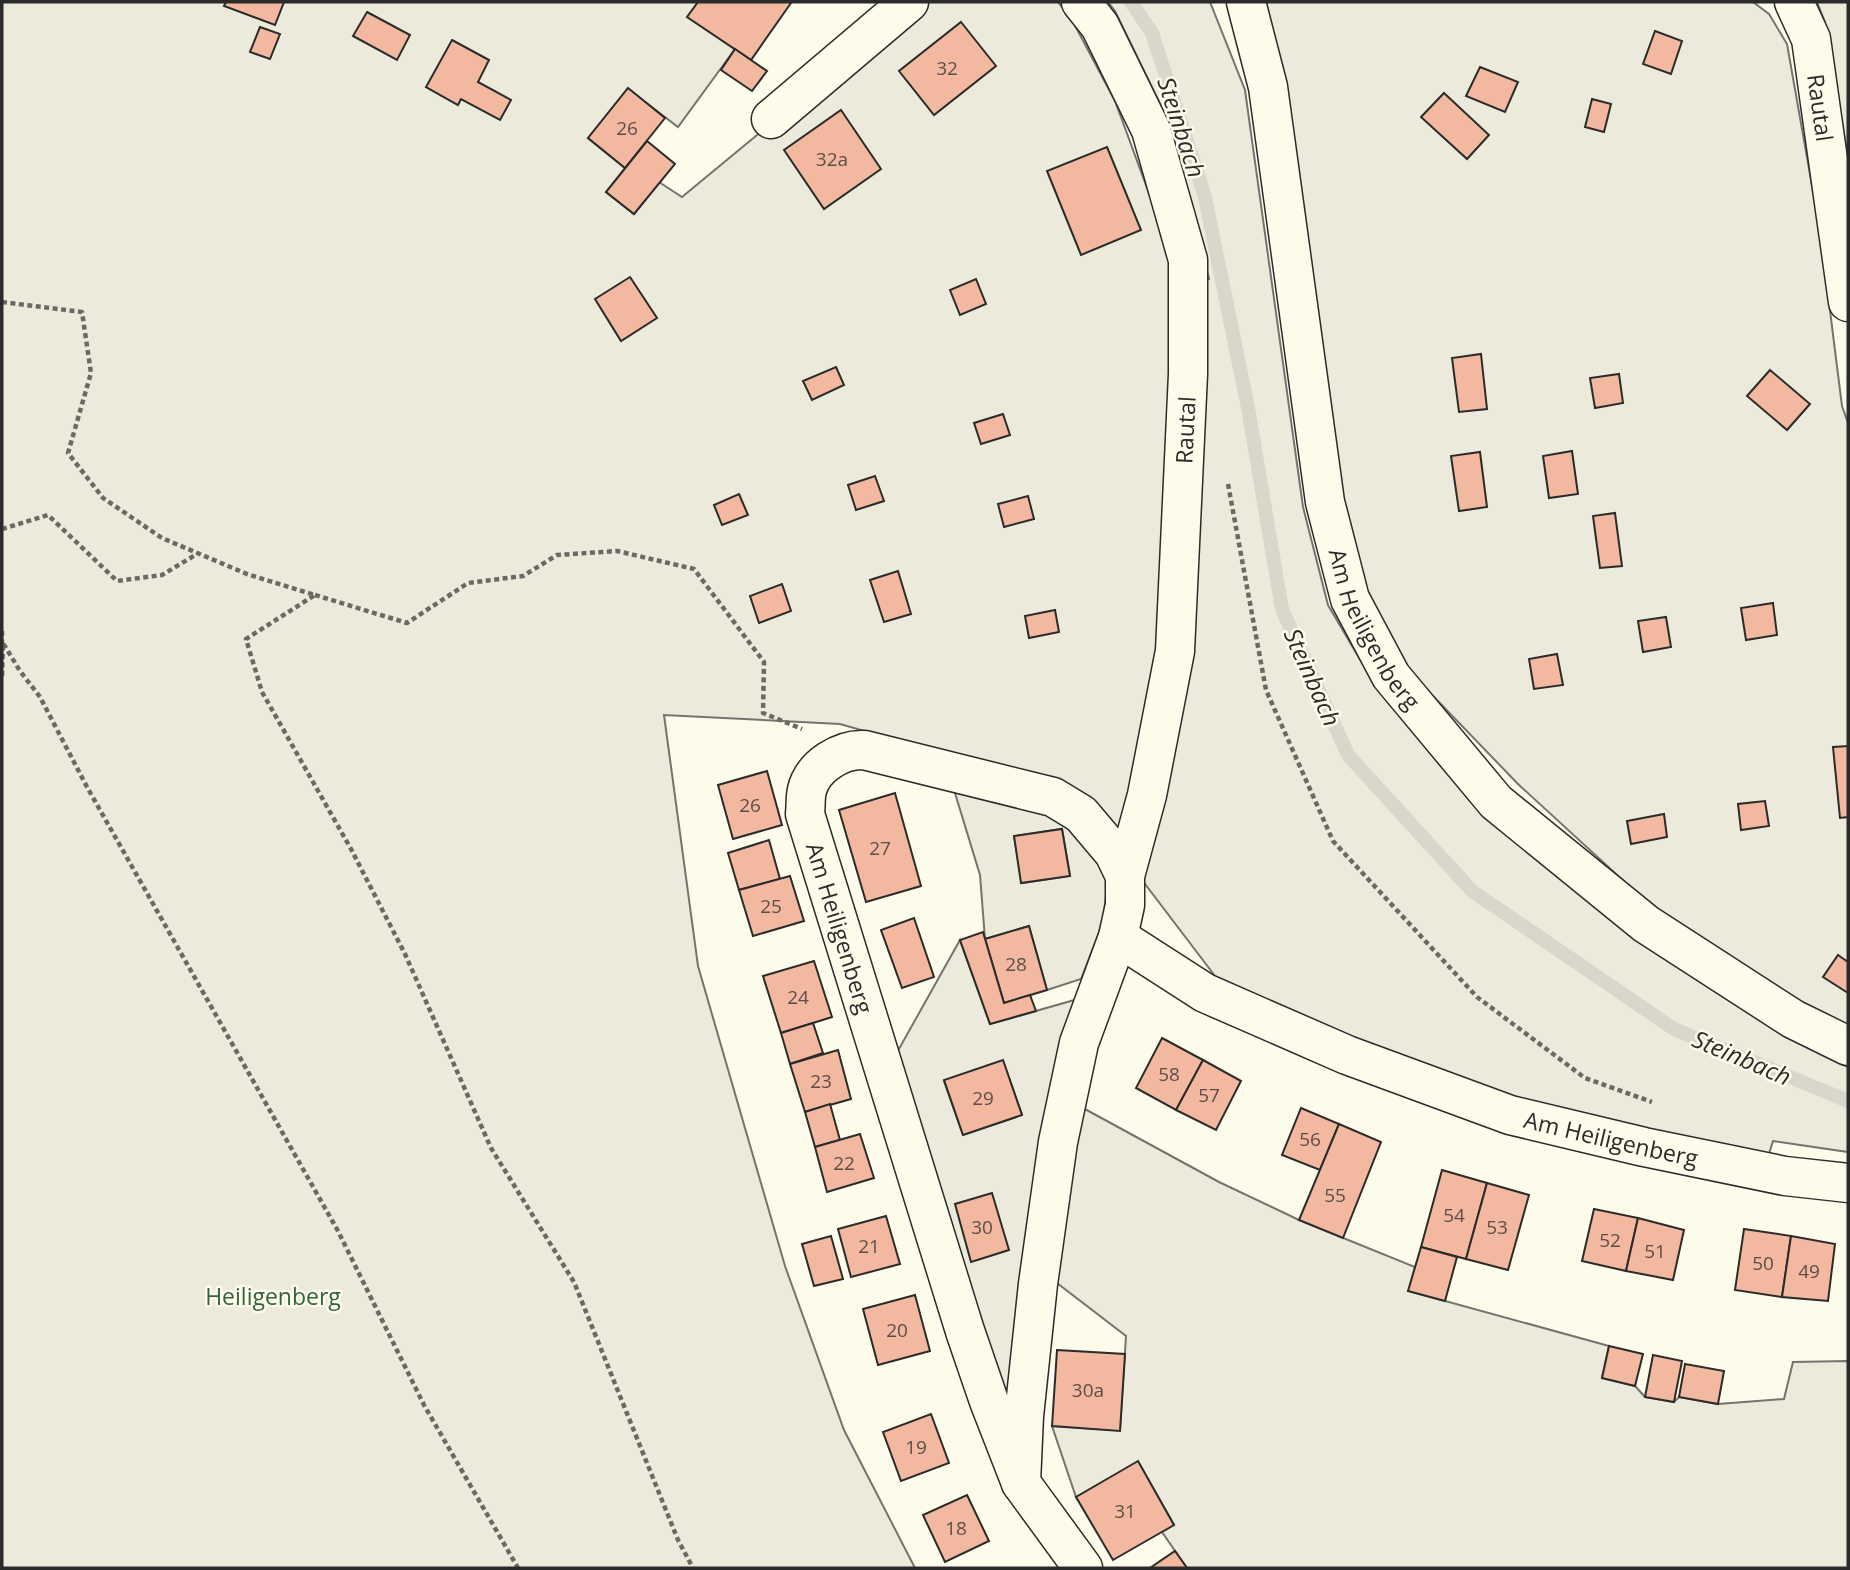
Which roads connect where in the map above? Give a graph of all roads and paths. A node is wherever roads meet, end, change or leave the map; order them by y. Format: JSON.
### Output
{"nodes":[{"id":1,"x":909,"y":2,"type":"edge"},
{"id":2,"x":1081,"y":2,"type":"edge"},
{"id":3,"x":1246,"y":2,"type":"edge"},
{"id":4,"x":1794,"y":2,"type":"edge"},
{"id":5,"x":771,"y":119,"type":"dead end"},
{"id":6,"x":2,"y":302,"type":"edge"},
{"id":7,"x":1848,"y":302,"type":"edge"},
{"id":8,"x":1226,"y":472,"type":"dead end"},
{"id":9,"x":2,"y":529,"type":"edge"},
{"id":10,"x":198,"y":554,"type":"junction"},
{"id":11,"x":315,"y":595,"type":"junction"},
{"id":12,"x":2,"y":631,"type":"edge"},
{"id":13,"x":2,"y":643,"type":"edge"},
{"id":14,"x":2,"y":676,"type":"edge"},
{"id":15,"x":852,"y":749,"type":"junction"},
{"id":16,"x":1125,"y":876,"type":"junction"},
{"id":17,"x":1118,"y":937,"type":"junction"},
{"id":18,"x":1848,"y":1046,"type":"edge"},
{"id":19,"x":1661,"y":1106,"type":"dead end"},
{"id":20,"x":1848,"y":1183,"type":"edge"},
{"id":21,"x":1021,"y":1483,"type":"junction"},
{"id":22,"x":518,"y":1568,"type":"edge"},
{"id":23,"x":693,"y":1568,"type":"edge"},
{"id":24,"x":1083,"y":1568,"type":"edge"}],
"edges":[{"from":1,"to":5,"type":"street"},
{"from":2,"to":16,"type":"street","name":"Rautal"},
{"from":3,"to":18,"type":"street","name":"Am Heiligenberg"},
{"from":4,"to":7,"type":"street","name":"Rautal"},
{"from":6,"to":10,"type":"path"},
{"from":8,"to":19,"type":"path"},
{"from":9,"to":10,"type":"path"},
{"from":10,"to":11,"type":"path"},
{"from":11,"to":15,"type":"path"},
{"from":11,"to":23,"type":"path"},
{"from":12,"to":13,"type":"path"},
{"from":13,"to":14,"type":"path"},
{"from":13,"to":22,"type":"path"},
{"from":15,"to":16,"type":"street"},
{"from":15,"to":21,"type":"street","name":"Am Heiligenberg"},
{"from":16,"to":17,"type":"street"},
{"from":17,"to":20,"type":"street","name":"Am Heiligenberg"},
{"from":17,"to":21,"type":"street"},
{"from":21,"to":24,"type":"street","name":"Am Heiligenberg"}]}
